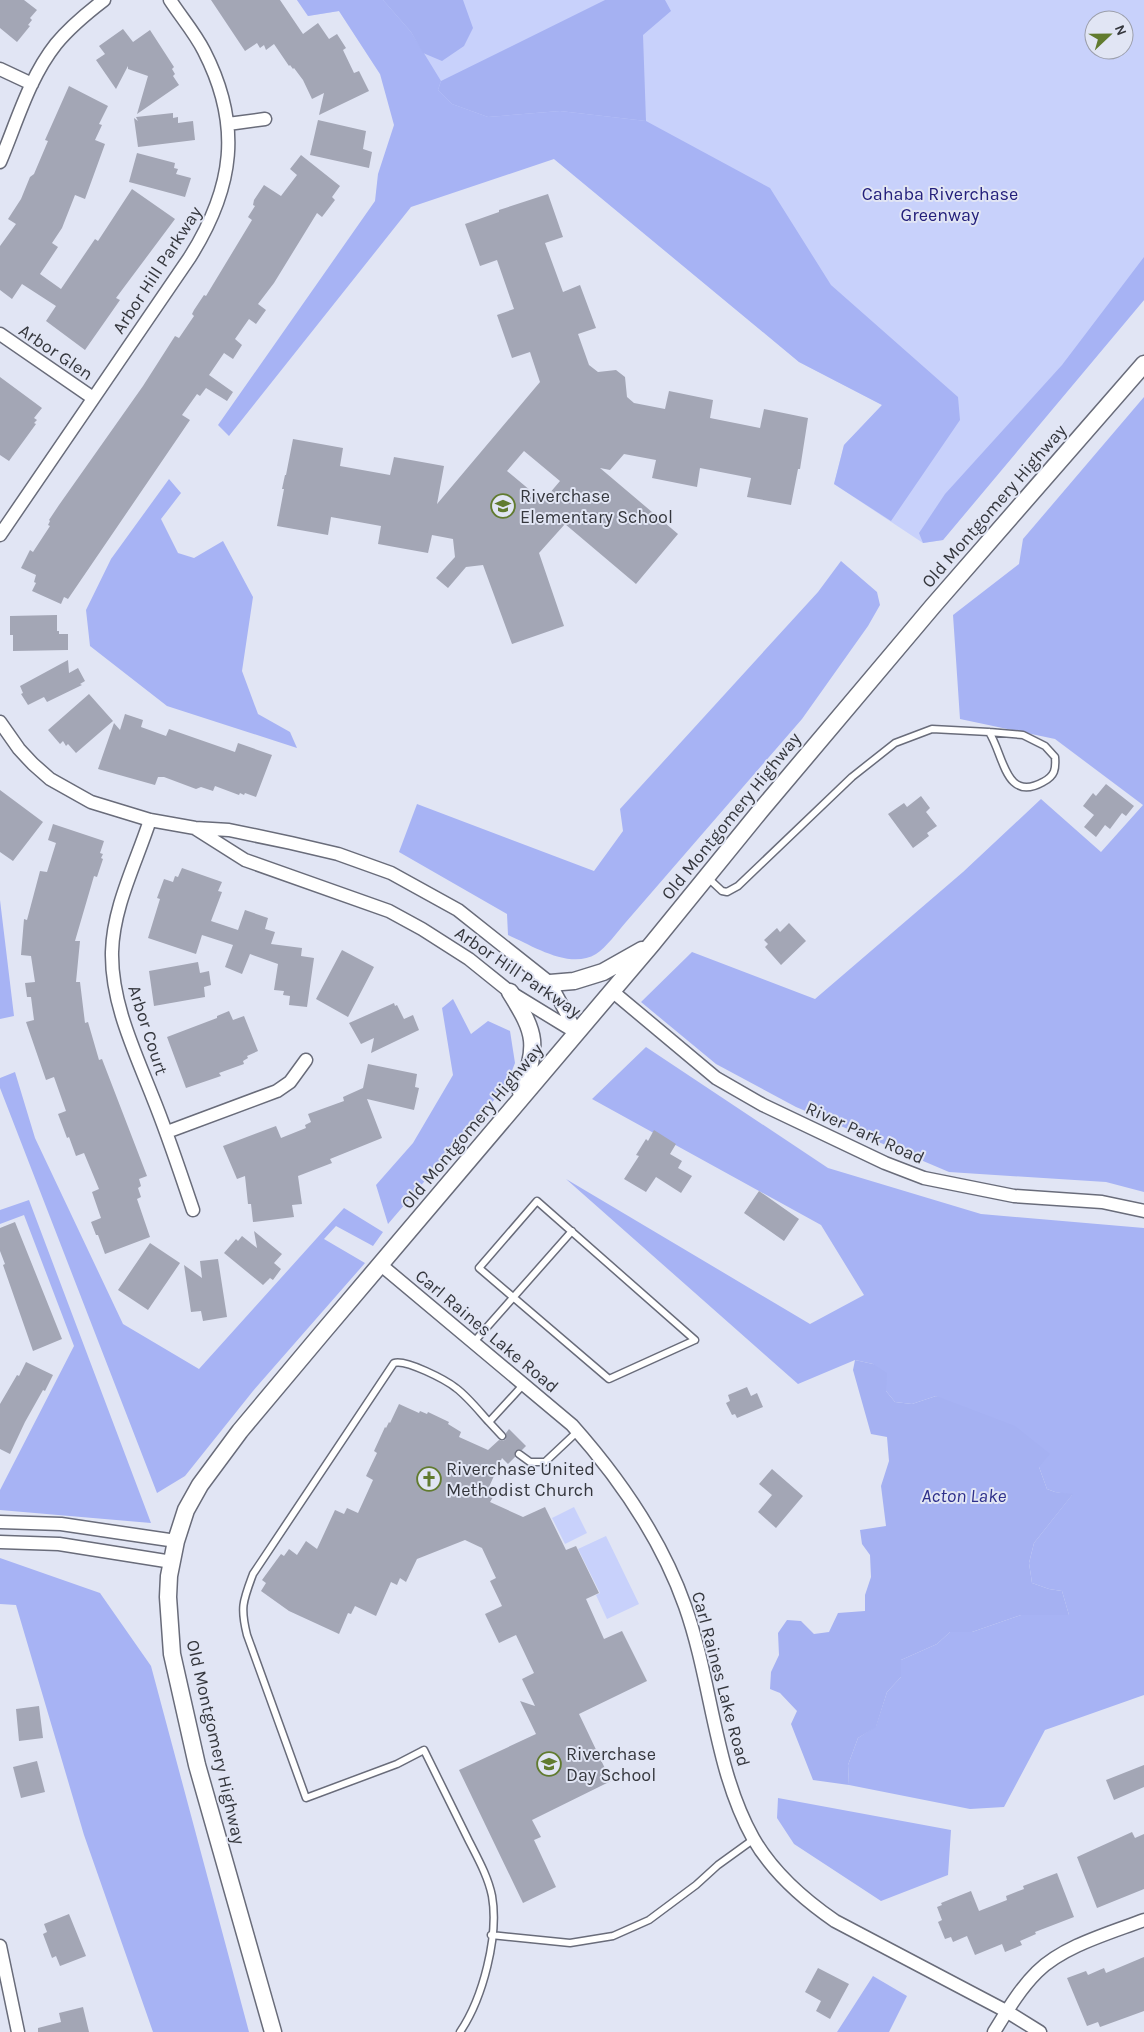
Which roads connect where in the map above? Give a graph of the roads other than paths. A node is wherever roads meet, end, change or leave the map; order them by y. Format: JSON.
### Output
{"nodes":[{"id":1,"x":104,"y":0,"type":"edge"},
{"id":2,"x":170,"y":0,"type":"edge"},
{"id":3,"x":0,"y":69,"type":"edge"},
{"id":4,"x":32,"y":84,"type":"junction"},
{"id":5,"x":265,"y":119,"type":"dead end"},
{"id":6,"x":228,"y":124,"type":"junction"},
{"id":7,"x":0,"y":162,"type":"edge"},
{"id":8,"x":0,"y":334,"type":"edge"},
{"id":9,"x":1144,"y":364,"type":"edge"},
{"id":10,"x":93,"y":398,"type":"junction"},
{"id":11,"x":0,"y":535,"type":"edge"},
{"id":12,"x":0,"y":722,"type":"edge"},
{"id":13,"x":989,"y":732,"type":"junction"},
{"id":14,"x":150,"y":820,"type":"junction"},
{"id":15,"x":195,"y":828,"type":"junction"},
{"id":16,"x":706,"y":876,"type":"junction"},
{"id":17,"x":652,"y":944,"type":"junction"},
{"id":18,"x":550,"y":983,"type":"junction"},
{"id":19,"x":612,"y":991,"type":"junction"},
{"id":20,"x":510,"y":992,"type":"junction"},
{"id":21,"x":577,"y":1033,"type":"junction"},
{"id":22,"x":306,"y":1060,"type":"dead end"},
{"id":23,"x":516,"y":1103,"type":"junction"},
{"id":24,"x":167,"y":1132,"type":"junction"},
{"id":25,"x":193,"y":1210,"type":"dead end"},
{"id":26,"x":1144,"y":1211,"type":"edge"},
{"id":27,"x":572,"y":1231,"type":"junction"},
{"id":28,"x":380,"y":1265,"type":"junction"},
{"id":29,"x":514,"y":1297,"type":"junction"},
{"id":30,"x":473,"y":1343,"type":"junction"},
{"id":31,"x":523,"y":1385,"type":"junction"},
{"id":32,"x":490,"y":1422,"type":"junction"},
{"id":33,"x":578,"y":1431,"type":"junction"},
{"id":34,"x":502,"y":1436,"type":"dead end"},
{"id":35,"x":519,"y":1454,"type":"dead end"},
{"id":36,"x":0,"y":1522,"type":"edge"},
{"id":37,"x":176,"y":1541,"type":"junction"},
{"id":38,"x":0,"y":1542,"type":"edge"},
{"id":39,"x":172,"y":1562,"type":"junction"},
{"id":40,"x":754,"y":1839,"type":"junction"},
{"id":41,"x":1144,"y":1920,"type":"edge"},
{"id":42,"x":491,"y":1935,"type":"junction"},
{"id":43,"x":0,"y":1946,"type":"edge"},
{"id":44,"x":1006,"y":2011,"type":"junction"},
{"id":45,"x":18,"y":2032,"type":"edge"},
{"id":46,"x":272,"y":2032,"type":"edge"},
{"id":47,"x":460,"y":2032,"type":"edge"},
{"id":48,"x":994,"y":2032,"type":"edge"},
{"id":49,"x":1040,"y":2032,"type":"edge"}],
"edges":[{"from":1,"to":4,"type":"street"},
{"from":2,"to":6,"type":"street","name":"Arbor Hill Parkway"},
{"from":3,"to":4,"type":"street"},
{"from":4,"to":7,"type":"street"},
{"from":5,"to":6,"type":"street"},
{"from":6,"to":10,"type":"street","name":"Arbor Hill Parkway"},
{"from":8,"to":10,"type":"street","name":"Arbor Glen"},
{"from":9,"to":16,"type":"street","name":"Old Montgomery Highway"},
{"from":10,"to":11,"type":"street","name":"Arbor Hill Parkway"},
{"from":12,"to":14,"type":"street","name":"Arbor Hill Parkway"},
{"from":13,"to":13,"type":"lane"},
{"from":13,"to":16,"type":"lane"},
{"from":14,"to":15,"type":"street","name":"Arbor Hill Parkway"},
{"from":14,"to":24,"type":"street","name":"Arbor Court"},
{"from":15,"to":18,"type":"street","name":"Arbor Hill Parkway"},
{"from":15,"to":20,"type":"street","name":"Arbor Hill Parkway"},
{"from":16,"to":17,"type":"street","name":"Old Montgomery Highway"},
{"from":17,"to":18,"type":"street"},
{"from":17,"to":19,"type":"street","name":"Old Montgomery Highway"},
{"from":18,"to":21,"type":"street","name":"Arbor Hill Parkway"},
{"from":19,"to":21,"type":"street","name":"Old Montgomery Highway"},
{"from":19,"to":26,"type":"street","name":"River Park Road"},
{"from":20,"to":21,"type":"street","name":"Arbor Hill Parkway"},
{"from":20,"to":23,"type":"street"},
{"from":21,"to":23,"type":"street","name":"Old Montgomery Highway"},
{"from":22,"to":24,"type":"street"},
{"from":23,"to":28,"type":"street","name":"Old Montgomery Highway"},
{"from":24,"to":25,"type":"street","name":"Arbor Court"},
{"from":27,"to":29,"type":"lane"},
{"from":27,"to":29,"type":"lane"},
{"from":27,"to":29,"type":"lane"},
{"from":28,"to":30,"type":"street","name":"Carl Raines Lake Road"},
{"from":28,"to":37,"type":"street","name":"Old Montgomery Highway"},
{"from":29,"to":30,"type":"lane"},
{"from":30,"to":31,"type":"street","name":"Carl Raines Lake Road"},
{"from":31,"to":32,"type":"lane"},
{"from":31,"to":33,"type":"street","name":"Carl Raines Lake Road"},
{"from":32,"to":34,"type":"lane"},
{"from":32,"to":42,"type":"lane"},
{"from":33,"to":35,"type":"lane"},
{"from":33,"to":40,"type":"street","name":"Carl Raines Lake Road"},
{"from":36,"to":37,"type":"street"},
{"from":37,"to":39,"type":"street","name":"Old Montgomery Highway"},
{"from":38,"to":39,"type":"street"},
{"from":39,"to":46,"type":"street","name":"Old Montgomery Highway"},
{"from":40,"to":42,"type":"lane"},
{"from":40,"to":44,"type":"street","name":"Carl Raines Lake Road"},
{"from":41,"to":44,"type":"street"},
{"from":42,"to":47,"type":"lane"},
{"from":43,"to":45,"type":"street"},
{"from":44,"to":48,"type":"street"},
{"from":44,"to":49,"type":"street","name":"Carl Raines Lake Road"}]}
